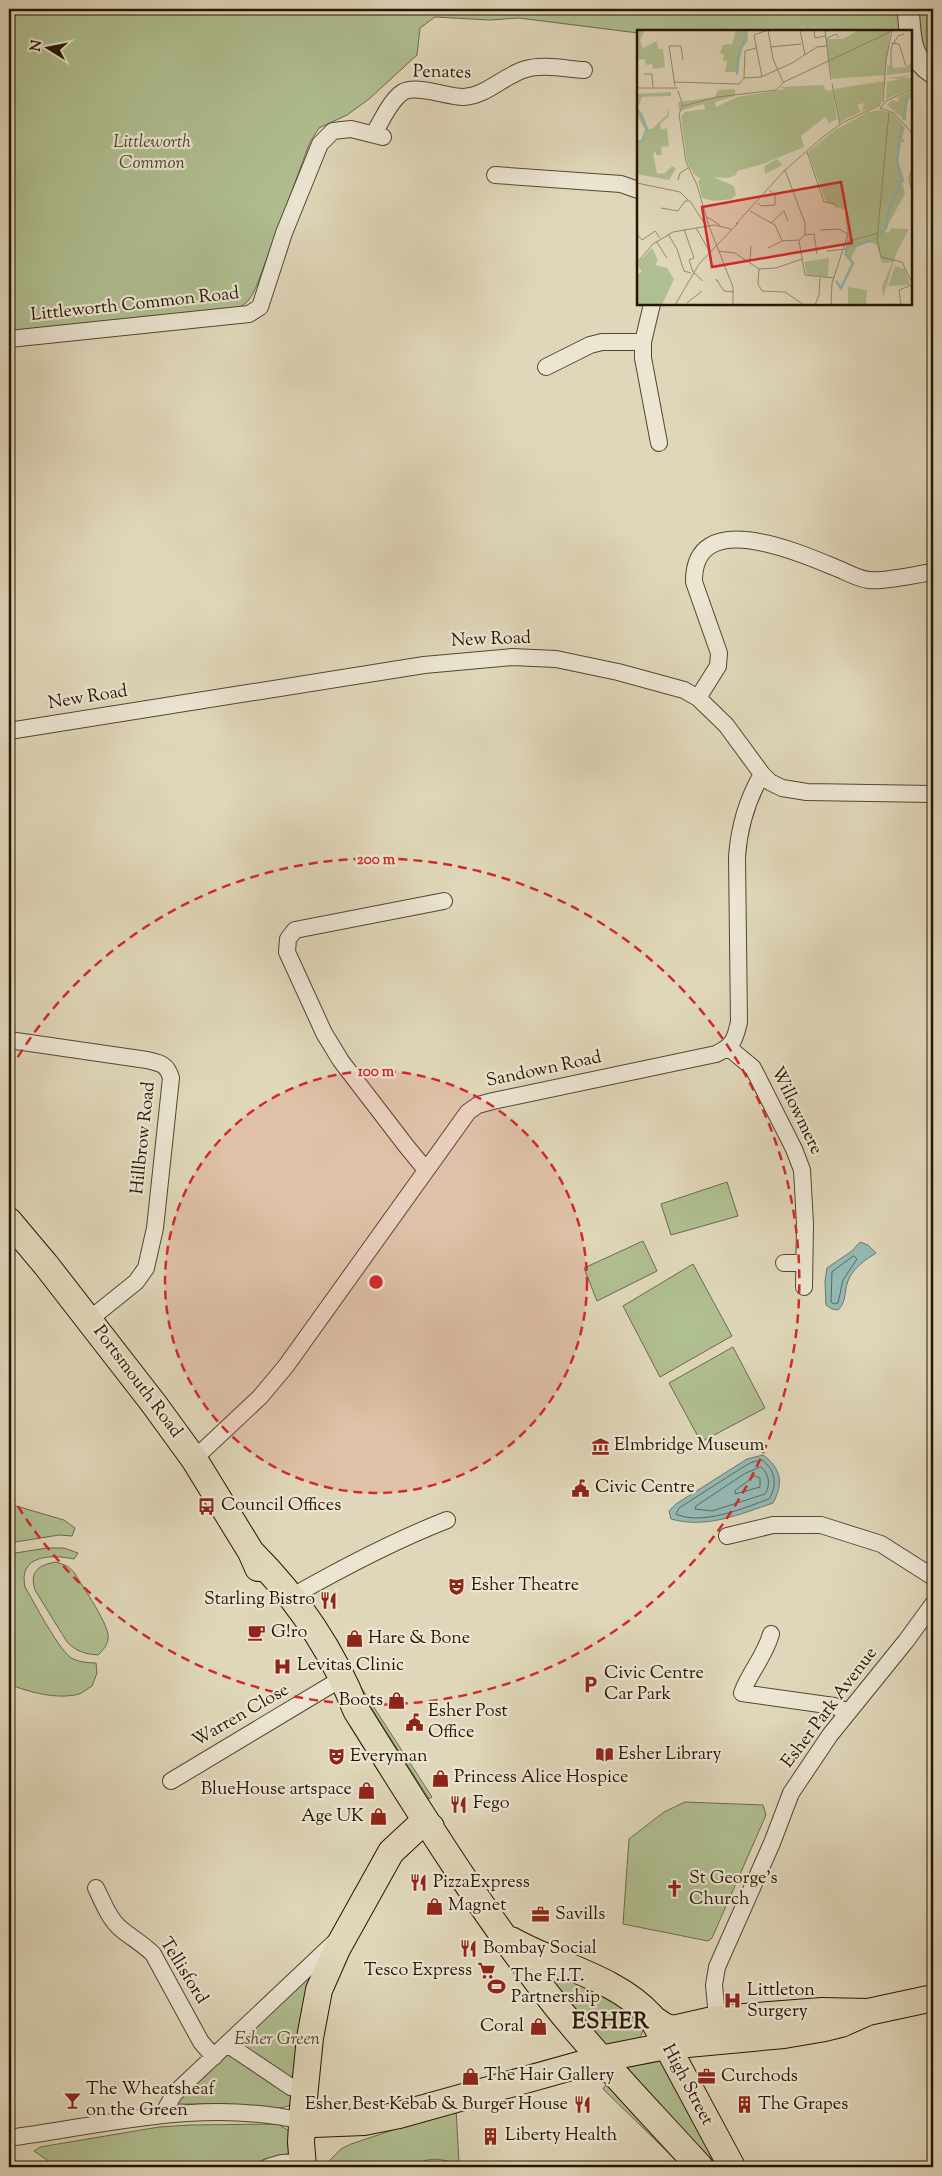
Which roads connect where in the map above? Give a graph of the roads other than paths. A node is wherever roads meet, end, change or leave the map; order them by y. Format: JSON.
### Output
{"nodes":[{"id":1,"x":908,"y":9,"type":"edge"},
{"id":2,"x":911,"y":30,"type":"edge"},
{"id":3,"x":912,"y":39,"type":"edge"},
{"id":4,"x":922,"y":68,"type":"edge"},
{"id":5,"x":584,"y":70,"type":"dead end"},
{"id":6,"x":379,"y":135,"type":"joint"},
{"id":7,"x":495,"y":175,"type":"dead end"},
{"id":8,"x":637,"y":190,"type":"edge"},
{"id":9,"x":652,"y":305,"type":"edge"},
{"id":10,"x":9,"y":338,"type":"edge"},
{"id":11,"x":643,"y":342,"type":"junction"},
{"id":12,"x":545,"y":366,"type":"dead end"},
{"id":13,"x":659,"y":442,"type":"dead end"},
{"id":14,"x":933,"y":572,"type":"edge"},
{"id":15,"x":698,"y":698,"type":"junction"},
{"id":16,"x":9,"y":731,"type":"edge"},
{"id":17,"x":762,"y":774,"type":"junction"},
{"id":18,"x":933,"y":794,"type":"edge"},
{"id":19,"x":444,"y":900,"type":"dead end"},
{"id":20,"x":9,"y":1040,"type":"edge"},
{"id":21,"x":729,"y":1048,"type":"junction"},
{"id":22,"x":426,"y":1170,"type":"junction"},
{"id":23,"x":9,"y":1221,"type":"edge"},
{"id":24,"x":784,"y":1263,"type":"dead end"},
{"id":25,"x":804,"y":1264,"type":"junction"},
{"id":26,"x":804,"y":1287,"type":"dead end"},
{"id":27,"x":90,"y":1319,"type":"junction"},
{"id":28,"x":194,"y":1459,"type":"junction"},
{"id":29,"x":447,"y":1520,"type":"dead end"},
{"id":30,"x":727,"y":1536,"type":"dead end"},
{"id":31,"x":933,"y":1577,"type":"edge"},
{"id":32,"x":285,"y":1601,"type":"junction"},
{"id":33,"x":933,"y":1604,"type":"edge"},
{"id":34,"x":771,"y":1634,"type":"dead end"},
{"id":35,"x":331,"y":1685,"type":"junction"},
{"id":36,"x":356,"y":1710,"type":"junction"},
{"id":37,"x":848,"y":1712,"type":"junction"},
{"id":38,"x":171,"y":1781,"type":"dead end"},
{"id":39,"x":408,"y":1792,"type":"junction"},
{"id":40,"x":431,"y":1827,"type":"junction"},
{"id":41,"x":391,"y":1852,"type":"junction"},
{"id":42,"x":96,"y":1888,"type":"dead end"},
{"id":43,"x":345,"y":1933,"type":"junction"},
{"id":44,"x":506,"y":1937,"type":"junction"},
{"id":45,"x":933,"y":1998,"type":"edge"},
{"id":46,"x":651,"y":2016,"type":"junction"},
{"id":47,"x":718,"y":2030,"type":"junction"},
{"id":48,"x":227,"y":2044,"type":"junction"},
{"id":49,"x":666,"y":2046,"type":"junction"},
{"id":50,"x":214,"y":2056,"type":"junction"},
{"id":51,"x":600,"y":2059,"type":"junction"},
{"id":52,"x":305,"y":2091,"type":"junction"},
{"id":53,"x":163,"y":2114,"type":"junction"},
{"id":54,"x":302,"y":2121,"type":"junction"},
{"id":55,"x":347,"y":2122,"type":"junction"},
{"id":56,"x":9,"y":2138,"type":"edge"},
{"id":57,"x":304,"y":2164,"type":"edge"},
{"id":58,"x":268,"y":2167,"type":"edge"},
{"id":59,"x":700,"y":2167,"type":"edge"},
{"id":60,"x":732,"y":2167,"type":"edge"}],
"edges":[{"from":1,"to":2,"type":"street"},
{"from":3,"to":4,"type":"street"},
{"from":5,"to":6,"type":"street","name":"Penates"},
{"from":6,"to":10,"type":"street","name":"Littleworth Common Road"},
{"from":7,"to":8,"type":"street"},
{"from":9,"to":11,"type":"street"},
{"from":11,"to":12,"type":"street"},
{"from":11,"to":13,"type":"street"},
{"from":14,"to":15,"type":"street"},
{"from":15,"to":16,"type":"street","name":"New Road"},
{"from":15,"to":17,"type":"street","name":"New Road"},
{"from":17,"to":18,"type":"street","name":"New Road"},
{"from":17,"to":21,"type":"street"},
{"from":19,"to":22,"type":"street"},
{"from":20,"to":27,"type":"street","name":"Hillbrow Road"},
{"from":21,"to":22,"type":"street","name":"Sandown Road"},
{"from":21,"to":25,"type":"street","name":"Willowmere"},
{"from":22,"to":28,"type":"street","name":"Sandown Road"},
{"from":23,"to":27,"type":"main road","name":"Portsmouth Road"},
{"from":24,"to":25,"type":"street"},
{"from":25,"to":26,"type":"street","name":"Willowmere"},
{"from":27,"to":28,"type":"main road","name":"Portsmouth Road"},
{"from":28,"to":32,"type":"main road","name":"Portsmouth Road"},
{"from":29,"to":32,"type":"street"},
{"from":30,"to":31,"type":"street"},
{"from":32,"to":35,"type":"main road","name":"High Street"},
{"from":32,"to":36,"type":"main road","name":"High Street"},
{"from":33,"to":37,"type":"street","name":"Esher Park Avenue"},
{"from":34,"to":37,"type":"street"},
{"from":35,"to":36,"type":"main road","name":"High Street"},
{"from":35,"to":38,"type":"street","name":"Warren Close"},
{"from":36,"to":39,"type":"main road","name":"High Street"},
{"from":37,"to":47,"type":"street","name":"Esher Park Avenue"},
{"from":39,"to":40,"type":"main road","name":"High Street"},
{"from":39,"to":41,"type":"main road"},
{"from":40,"to":41,"type":"main road"},
{"from":40,"to":44,"type":"main road","name":"High Street"},
{"from":41,"to":43,"type":"main road"},
{"from":42,"to":50,"type":"street","name":"Tellisford"},
{"from":43,"to":48,"type":"street"},
{"from":43,"to":52,"type":"main road"},
{"from":44,"to":46,"type":"main road","name":"High Street"},
{"from":44,"to":51,"type":"main road","name":"High Street"},
{"from":45,"to":47,"type":"main road"},
{"from":46,"to":47,"type":"main road"},
{"from":46,"to":49,"type":"main road","name":"High Street"},
{"from":47,"to":49,"type":"main road"},
{"from":48,"to":50,"type":"street"},
{"from":48,"to":52,"type":"street"},
{"from":49,"to":51,"type":"main road"},
{"from":49,"to":60,"type":"main road","name":"High Street"},
{"from":50,"to":53,"type":"street"},
{"from":51,"to":55,"type":"main road"},
{"from":51,"to":59,"type":"main road","name":"High Street"},
{"from":52,"to":54,"type":"main road"},
{"from":52,"to":55,"type":"main road"},
{"from":53,"to":54,"type":"street"},
{"from":53,"to":56,"type":"street"},
{"from":54,"to":55,"type":"main road"},
{"from":54,"to":57,"type":"main road"},
{"from":55,"to":57,"type":"main road"},
{"from":57,"to":58,"type":"street"}]}
